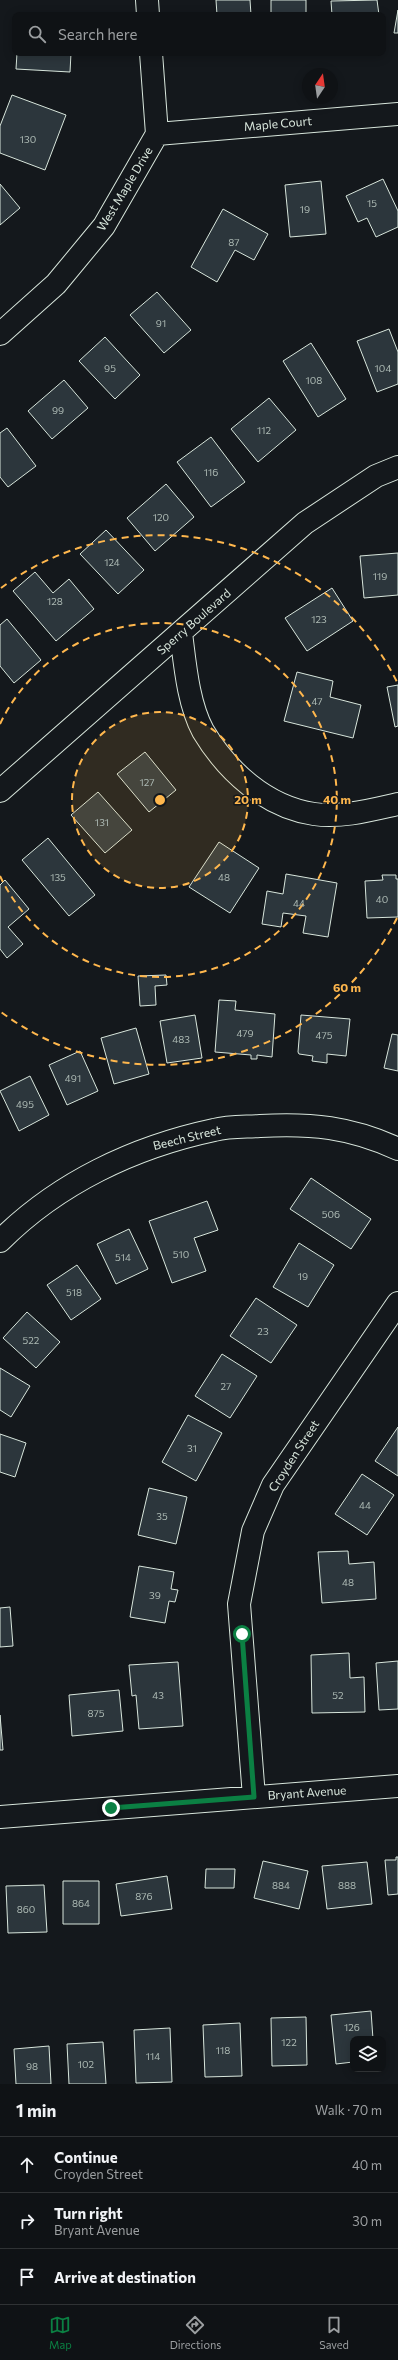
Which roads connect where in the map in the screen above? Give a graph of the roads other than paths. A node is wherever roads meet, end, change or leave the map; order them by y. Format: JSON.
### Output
{"nodes":[{"id":1,"x":147,"y":0,"type":"edge"},
{"id":2,"x":148,"y":12,"type":"edge"},
{"id":3,"x":151,"y":56,"type":"edge"},
{"id":4,"x":398,"y":114,"type":"edge"},
{"id":5,"x":157,"y":134,"type":"junction"},
{"id":6,"x":0,"y":334,"type":"edge"},
{"id":7,"x":398,"y":466,"type":"edge"},
{"id":8,"x":181,"y":633,"type":"junction"},
{"id":9,"x":0,"y":791,"type":"edge"},
{"id":10,"x":398,"y":804,"type":"edge"},
{"id":11,"x":398,"y":1149,"type":"edge"},
{"id":12,"x":0,"y":1241,"type":"edge"},
{"id":13,"x":398,"y":1303,"type":"edge"},
{"id":14,"x":398,"y":1786,"type":"edge"},
{"id":15,"x":254,"y":1797,"type":"junction"},
{"id":16,"x":0,"y":1817,"type":"edge"}],
"edges":[{"from":1,"to":2,"type":"street"},
{"from":3,"to":5,"type":"street","name":"West Maple Drive"},
{"from":4,"to":5,"type":"street","name":"Maple Court"},
{"from":5,"to":6,"type":"street","name":"West Maple Drive"},
{"from":7,"to":8,"type":"street","name":"Sperry Boulevard"},
{"from":8,"to":9,"type":"street","name":"Sperry Boulevard"},
{"from":8,"to":10,"type":"street"},
{"from":11,"to":12,"type":"street","name":"Beech Street"},
{"from":13,"to":15,"type":"street","name":"Croyden Street"},
{"from":14,"to":15,"type":"street","name":"Bryant Avenue"},
{"from":15,"to":16,"type":"street","name":"Bryant Avenue"}]}
